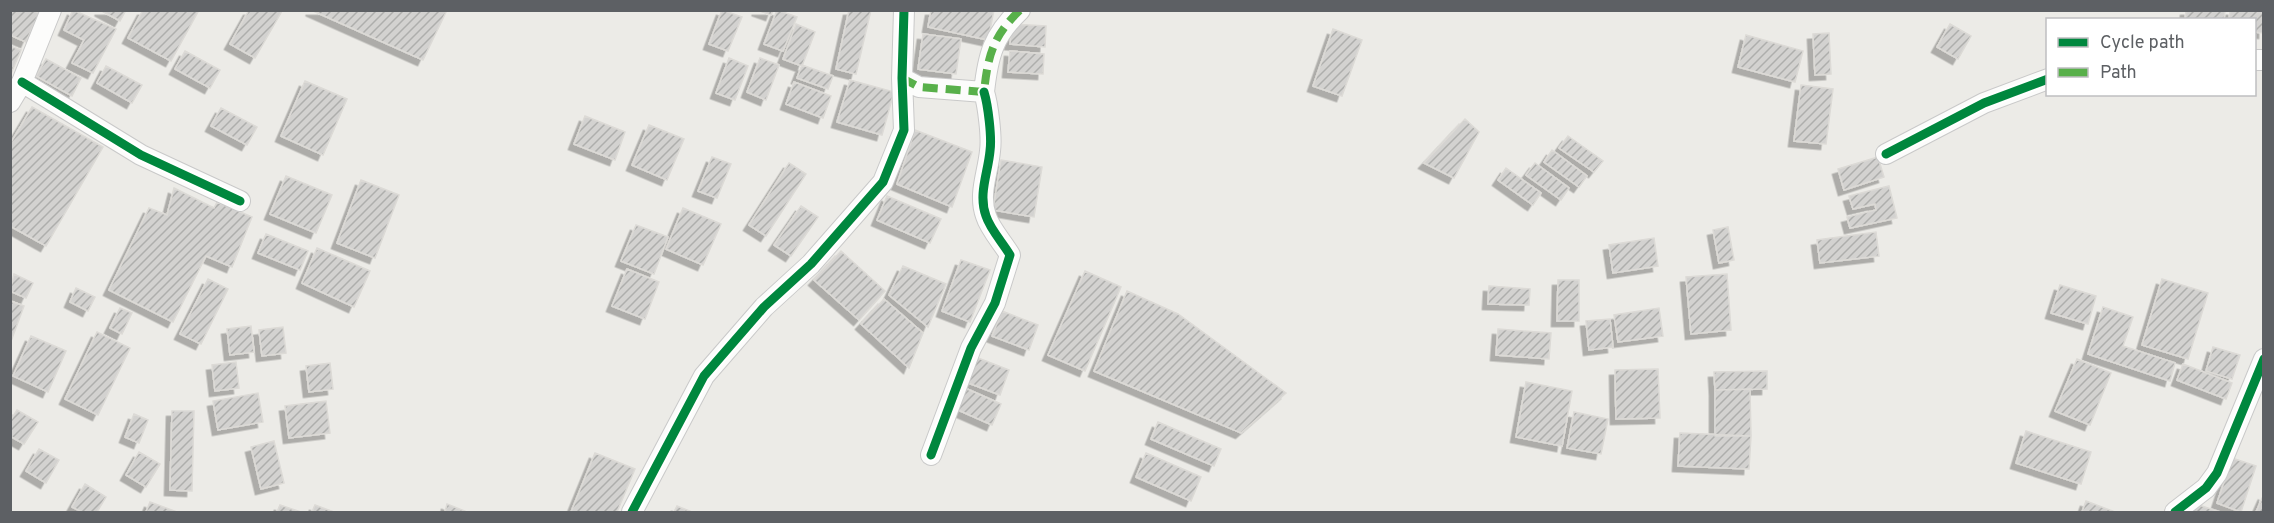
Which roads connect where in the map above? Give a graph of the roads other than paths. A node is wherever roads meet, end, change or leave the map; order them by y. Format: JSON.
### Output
{"nodes":[{"id":1,"x":51,"y":10,"type":"edge"},
{"id":2,"x":904,"y":10,"type":"edge"},
{"id":3,"x":1020,"y":10,"type":"edge"},
{"id":4,"x":902,"y":78,"type":"junction"},
{"id":5,"x":2046,"y":80,"type":"edge"},
{"id":6,"x":22,"y":82,"type":"junction"},
{"id":7,"x":984,"y":92,"type":"junction"},
{"id":8,"x":10,"y":102,"type":"edge"},
{"id":9,"x":1886,"y":154,"type":"dead end"},
{"id":10,"x":240,"y":201,"type":"dead end"},
{"id":11,"x":2264,"y":359,"type":"edge"},
{"id":12,"x":931,"y":455,"type":"dead end"},
{"id":13,"x":632,"y":513,"type":"edge"},
{"id":14,"x":2175,"y":513,"type":"edge"}],
"edges":[{"from":1,"to":6,"type":"street"},
{"from":2,"to":4,"type":"street"},
{"from":3,"to":7,"type":"street"},
{"from":4,"to":7,"type":"street"},
{"from":4,"to":13,"type":"street"},
{"from":5,"to":9,"type":"street"},
{"from":6,"to":8,"type":"street"},
{"from":6,"to":10,"type":"street"},
{"from":7,"to":12,"type":"street"},
{"from":11,"to":14,"type":"street"}]}
